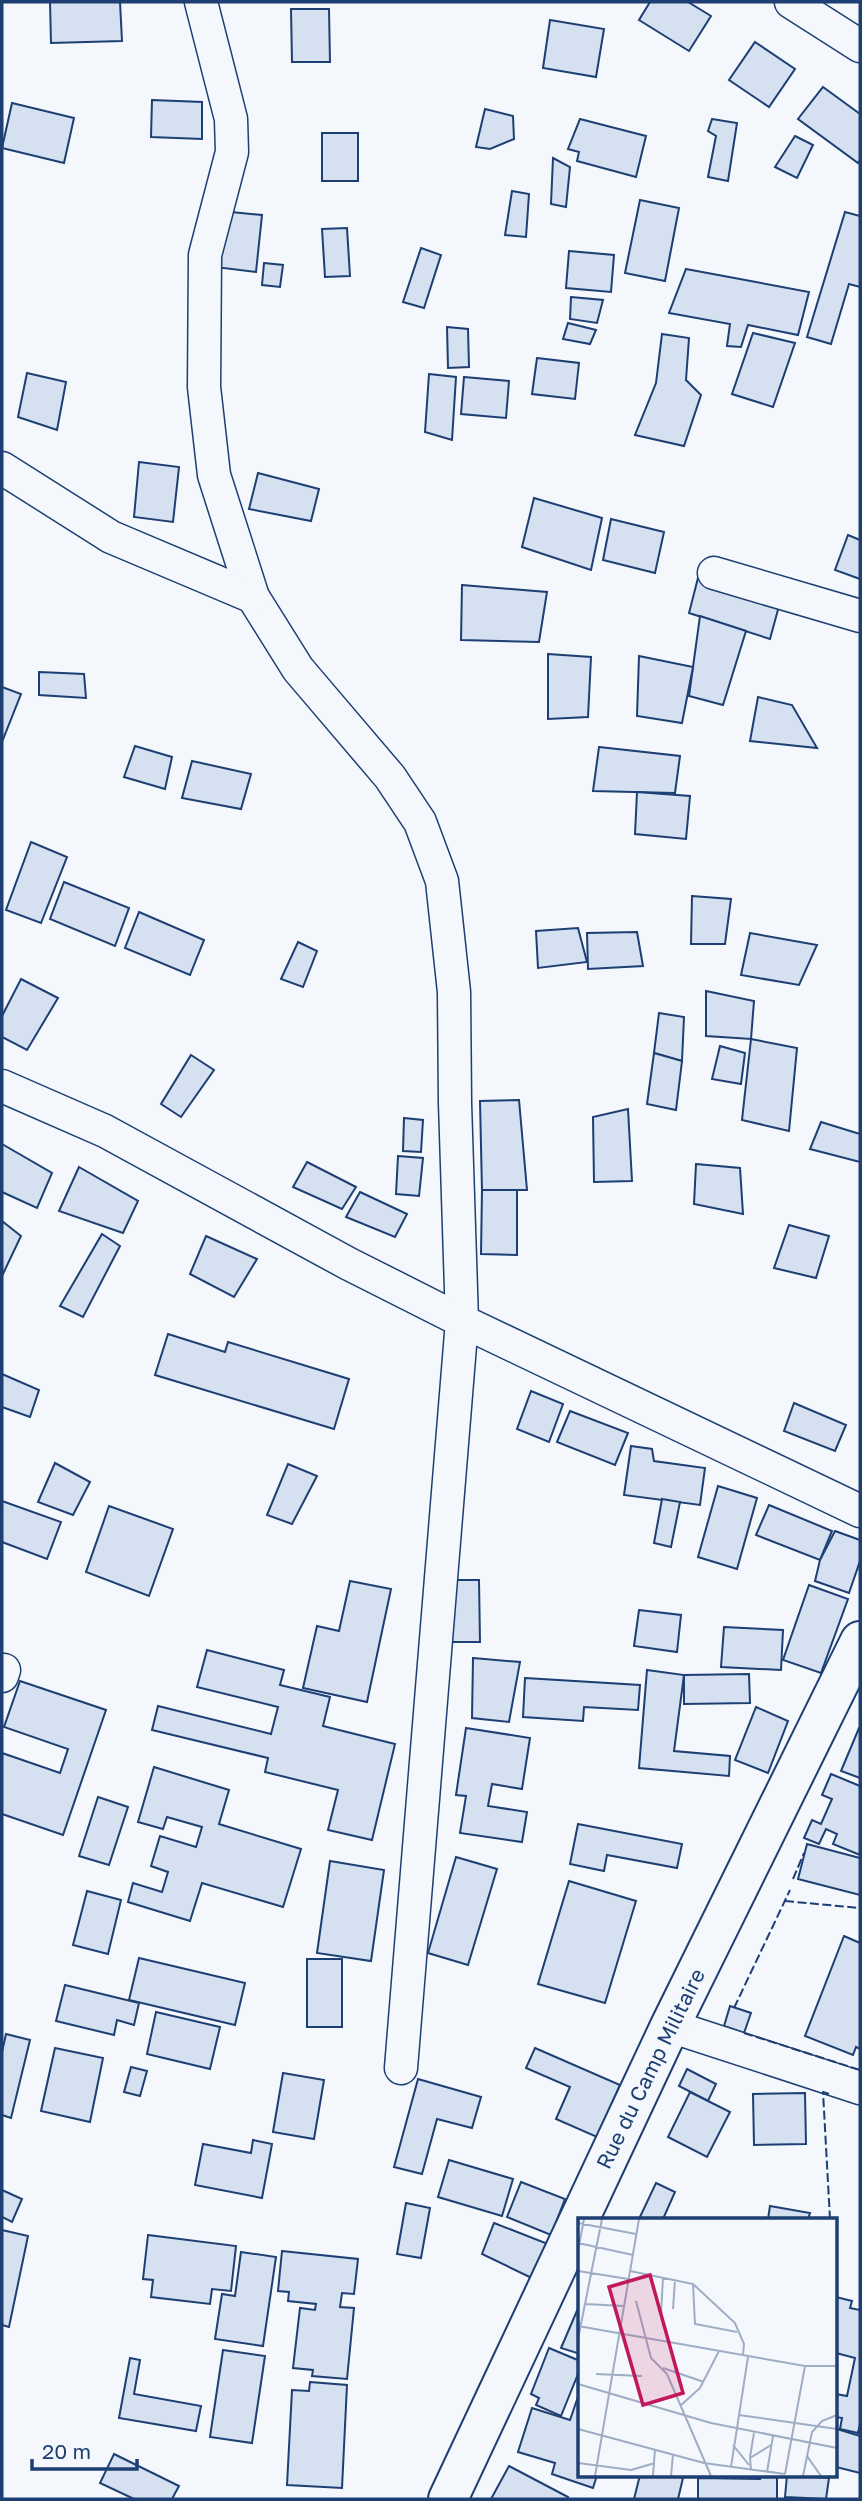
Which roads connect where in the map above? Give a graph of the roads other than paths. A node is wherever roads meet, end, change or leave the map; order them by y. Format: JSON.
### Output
{"nodes":[{"id":1,"x":201,"y":2,"type":"edge"},
{"id":2,"x":791,"y":2,"type":"edge"},
{"id":3,"x":860,"y":47,"type":"edge"},
{"id":4,"x":2,"y":468,"type":"edge"},
{"id":5,"x":714,"y":573,"type":"dead end"},
{"id":6,"x":253,"y":597,"type":"junction"},
{"id":7,"x":860,"y":616,"type":"edge"},
{"id":8,"x":2,"y":1086,"type":"edge"},
{"id":9,"x":462,"y":1321,"type":"junction"},
{"id":10,"x":860,"y":1511,"type":"edge"},
{"id":11,"x":860,"y":1641,"type":"edge"},
{"id":12,"x":670,"y":2026,"type":"junction"},
{"id":13,"x":401,"y":2068,"type":"dead end"},
{"id":14,"x":860,"y":2088,"type":"edge"},
{"id":15,"x":580,"y":2218,"type":"edge"},
{"id":16,"x":578,"y":2222,"type":"edge"},
{"id":17,"x":448,"y":2499,"type":"edge"}],
"edges":[{"from":1,"to":6,"type":"street"},
{"from":2,"to":3,"type":"street"},
{"from":4,"to":6,"type":"street"},
{"from":5,"to":7,"type":"street"},
{"from":6,"to":9,"type":"street"},
{"from":8,"to":9,"type":"street"},
{"from":9,"to":10,"type":"street"},
{"from":9,"to":13,"type":"street"},
{"from":11,"to":12,"type":"street","name":"Rue du Camp Militaire"},
{"from":12,"to":14,"type":"street"},
{"from":12,"to":15,"type":"street","name":"Rue du Camp Militaire"},
{"from":16,"to":17,"type":"street","name":"Rue du Camp Militaire"}]}
